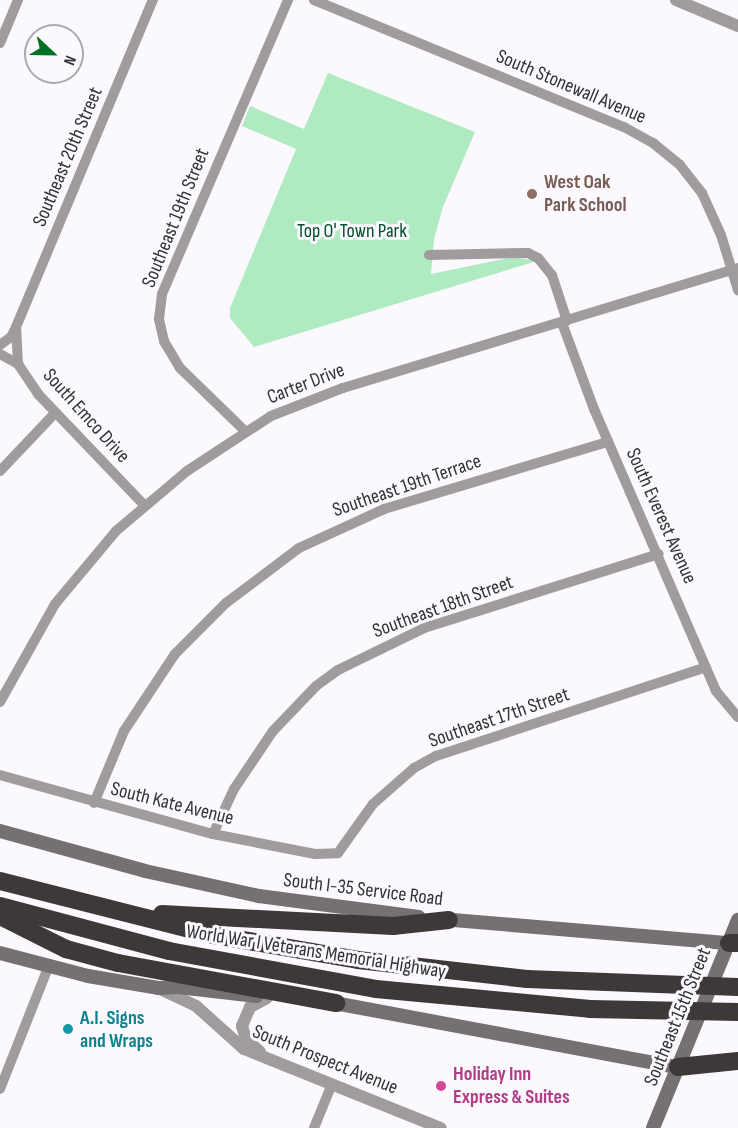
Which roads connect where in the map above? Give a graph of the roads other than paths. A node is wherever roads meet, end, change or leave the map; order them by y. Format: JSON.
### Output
{"nodes":[{"id":1,"x":18,"y":0,"type":"edge"},
{"id":2,"x":153,"y":0,"type":"edge"},
{"id":3,"x":288,"y":0,"type":"edge"},
{"id":4,"x":314,"y":0,"type":"edge"},
{"id":5,"x":676,"y":0,"type":"edge"},
{"id":6,"x":738,"y":26,"type":"edge"},
{"id":7,"x":0,"y":43,"type":"edge"},
{"id":8,"x":429,"y":255,"type":"dead end"},
{"id":9,"x":735,"y":269,"type":"edge"},
{"id":10,"x":738,"y":290,"type":"edge"},
{"id":11,"x":565,"y":322,"type":"junction"},
{"id":12,"x":16,"y":327,"type":"junction"},
{"id":13,"x":3,"y":344,"type":"edge"},
{"id":14,"x":0,"y":354,"type":"edge"},
{"id":15,"x":18,"y":364,"type":"junction"},
{"id":16,"x":55,"y":412,"type":"junction"},
{"id":17,"x":245,"y":431,"type":"junction"},
{"id":18,"x":608,"y":442,"type":"junction"},
{"id":19,"x":0,"y":471,"type":"edge"},
{"id":20,"x":144,"y":505,"type":"junction"},
{"id":21,"x":659,"y":554,"type":"junction"},
{"id":22,"x":706,"y":667,"type":"junction"},
{"id":23,"x":0,"y":702,"type":"edge"},
{"id":24,"x":738,"y":717,"type":"edge"},
{"id":25,"x":0,"y":775,"type":"edge"},
{"id":26,"x":94,"y":803,"type":"junction"},
{"id":27,"x":0,"y":831,"type":"edge"},
{"id":28,"x":213,"y":834,"type":"junction"},
{"id":29,"x":338,"y":853,"type":"joint"},
{"id":30,"x":0,"y":881,"type":"edge"},
{"id":31,"x":0,"y":906,"type":"edge"},
{"id":32,"x":106,"y":910,"type":"junction"},
{"id":33,"x":0,"y":916,"type":"edge"},
{"id":34,"x":449,"y":920,"type":"junction"},
{"id":35,"x":738,"y":920,"type":"edge"},
{"id":36,"x":734,"y":943,"type":"edge"},
{"id":37,"x":0,"y":953,"type":"edge"},
{"id":38,"x":48,"y":968,"type":"junction"},
{"id":39,"x":738,"y":987,"type":"edge"},
{"id":40,"x":159,"y":988,"type":"junction"},
{"id":41,"x":267,"y":998,"type":"junction"},
{"id":42,"x":336,"y":1003,"type":"junction"},
{"id":43,"x":738,"y":1012,"type":"edge"},
{"id":44,"x":261,"y":1053,"type":"junction"},
{"id":45,"x":738,"y":1061,"type":"edge"},
{"id":46,"x":678,"y":1067,"type":"junction"},
{"id":47,"x":332,"y":1084,"type":"junction"},
{"id":48,"x":0,"y":1089,"type":"edge"},
{"id":49,"x":314,"y":1128,"type":"edge"},
{"id":50,"x":441,"y":1128,"type":"edge"},
{"id":51,"x":653,"y":1128,"type":"edge"}],
"edges":[{"from":1,"to":7,"type":"street"},
{"from":2,"to":12,"type":"street","name":"Southeast 20th Street"},
{"from":3,"to":17,"type":"street","name":"Southeast 19th Street"},
{"from":4,"to":9,"type":"street","name":"South Stonewall Avenue"},
{"from":5,"to":6,"type":"street"},
{"from":8,"to":11,"type":"street","name":"South Everest Avenue"},
{"from":9,"to":10,"type":"street","name":"South Stonewall Avenue"},
{"from":9,"to":11,"type":"street","name":"Carter Drive"},
{"from":11,"to":17,"type":"street","name":"Carter Drive"},
{"from":11,"to":18,"type":"street","name":"South Everest Avenue"},
{"from":12,"to":13,"type":"street","name":"Southeast 20th Street"},
{"from":12,"to":15,"type":"street","name":"Southeast 20th Street"},
{"from":14,"to":15,"type":"street","name":"South Emco Drive"},
{"from":15,"to":16,"type":"street","name":"South Emco Drive"},
{"from":16,"to":19,"type":"street"},
{"from":16,"to":20,"type":"street","name":"South Emco Drive"},
{"from":17,"to":20,"type":"street","name":"Carter Drive"},
{"from":18,"to":21,"type":"street","name":"South Everest Avenue"},
{"from":18,"to":26,"type":"street","name":"Southeast 19th Terrace"},
{"from":20,"to":23,"type":"street","name":"Carter Drive"},
{"from":21,"to":22,"type":"street","name":"South Everest Avenue"},
{"from":21,"to":28,"type":"street","name":"Southeast 18th Street"},
{"from":22,"to":24,"type":"street","name":"South Everest Avenue"},
{"from":22,"to":29,"type":"street","name":"Southeast 17th Street"},
{"from":25,"to":26,"type":"street","name":"South Kate Avenue"},
{"from":26,"to":28,"type":"street","name":"South Kate Avenue"},
{"from":27,"to":34,"type":"main road","name":"South I-35 Service Road"},
{"from":28,"to":29,"type":"street","name":"South Kate Avenue"},
{"from":30,"to":32,"type":"highway","name":"World War I Veterans Memorial Highway"},
{"from":31,"to":43,"type":"highway","name":"World War I Veterans Memorial Highway"},
{"from":32,"to":34,"type":"highway"},
{"from":32,"to":39,"type":"highway","name":"World War I Veterans Memorial Highway"},
{"from":33,"to":42,"type":"highway"},
{"from":34,"to":36,"type":"main road","name":"South I-35 Service Road"},
{"from":35,"to":36,"type":"main road","name":"Southeast 15th Street"},
{"from":36,"to":46,"type":"main road","name":"Southeast 15th Street"},
{"from":37,"to":38,"type":"main road","name":"South Prospect Avenue"},
{"from":38,"to":40,"type":"main road","name":"South Prospect Avenue"},
{"from":38,"to":48,"type":"street"},
{"from":40,"to":41,"type":"main road"},
{"from":40,"to":44,"type":"street","name":"South Prospect Avenue"},
{"from":41,"to":42,"type":"main road"},
{"from":41,"to":44,"type":"street"},
{"from":42,"to":46,"type":"main road"},
{"from":44,"to":47,"type":"street","name":"South Prospect Avenue"},
{"from":45,"to":46,"type":"highway"},
{"from":46,"to":51,"type":"main road","name":"Southeast 15th Street"},
{"from":47,"to":49,"type":"street"},
{"from":47,"to":50,"type":"street","name":"South Prospect Avenue"}]}
